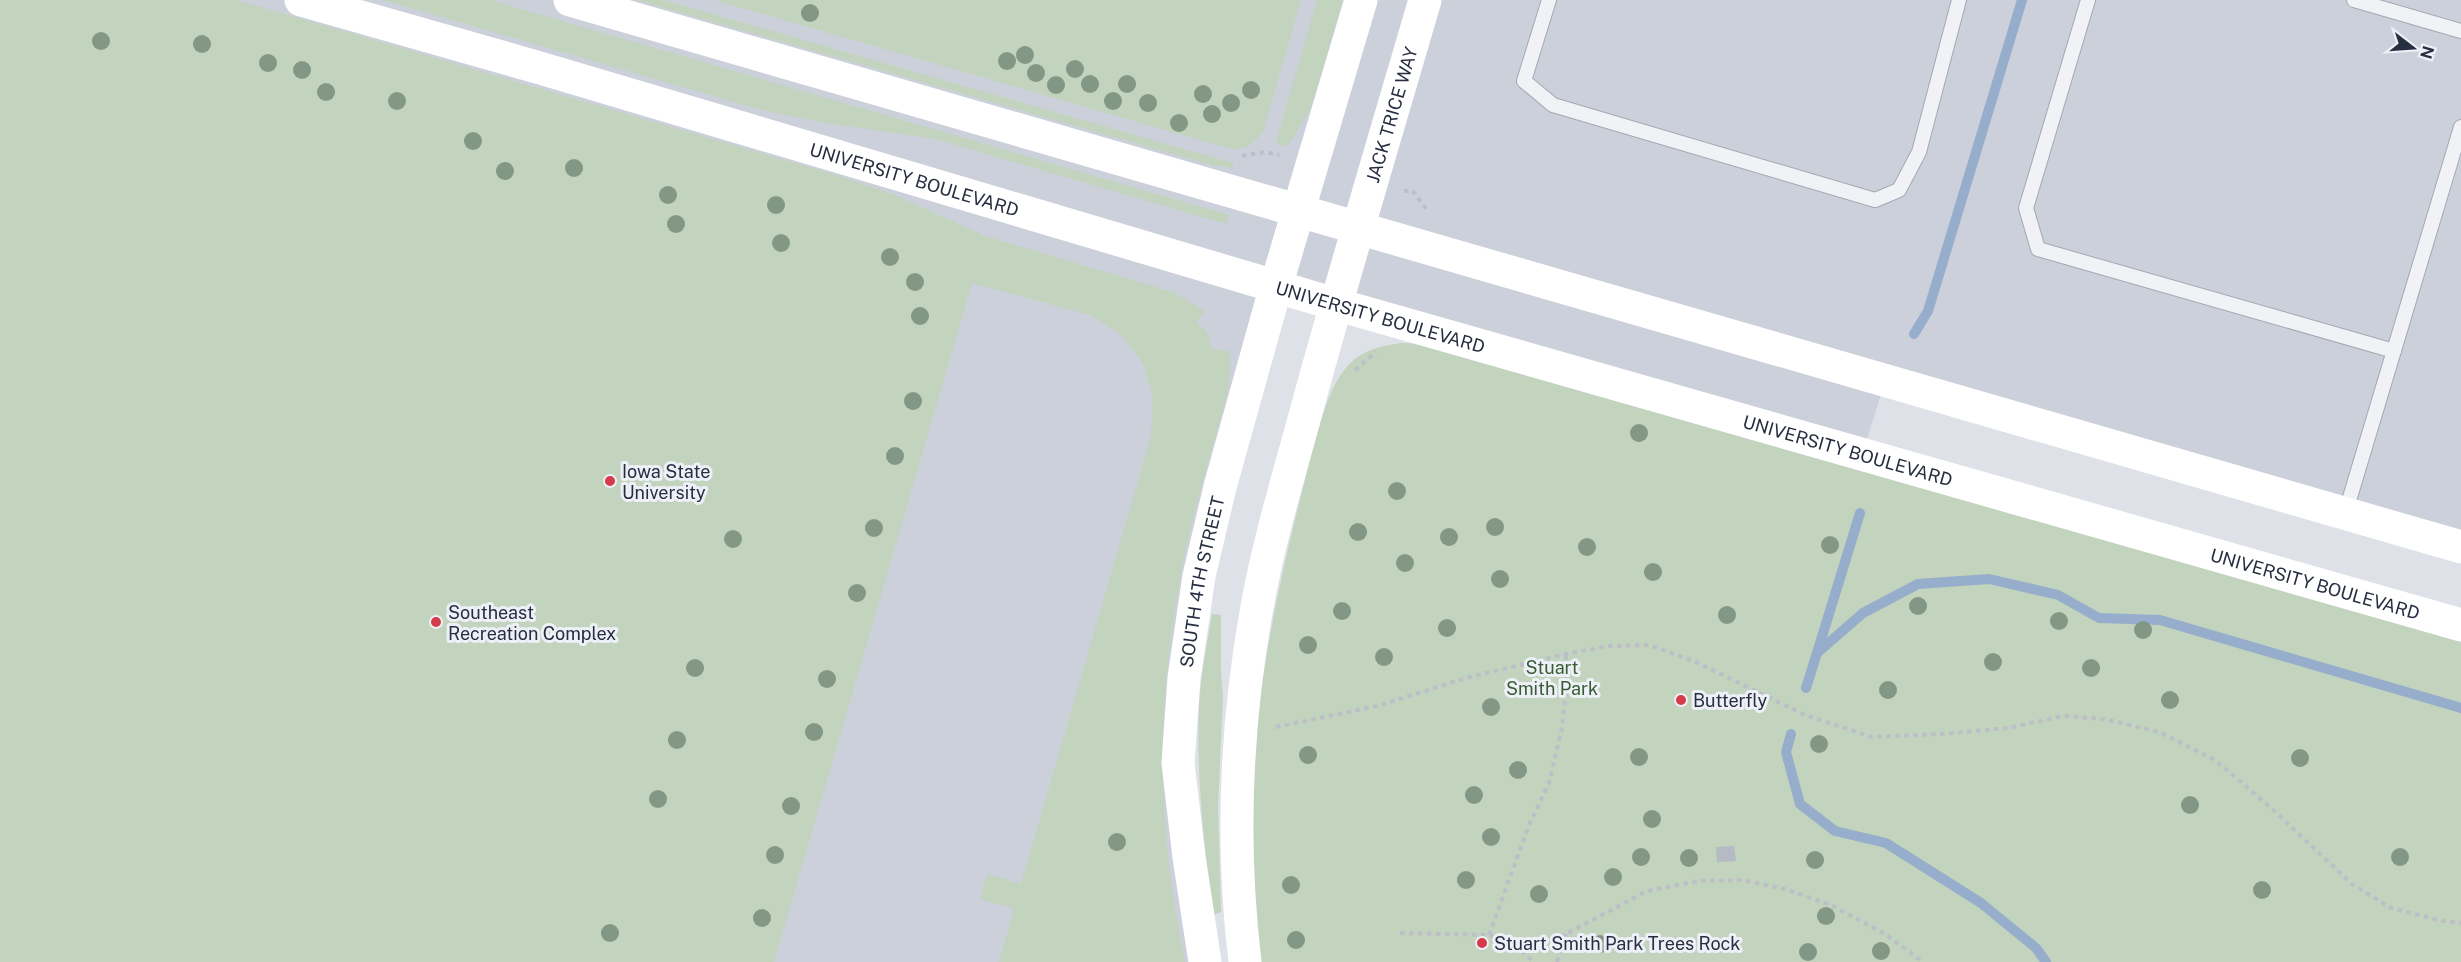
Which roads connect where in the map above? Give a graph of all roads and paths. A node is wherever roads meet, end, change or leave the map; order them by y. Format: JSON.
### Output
{"nodes":[{"id":1,"x":301,"y":0,"type":"edge"},
{"id":2,"x":570,"y":0,"type":"edge"},
{"id":3,"x":1361,"y":0,"type":"edge"},
{"id":4,"x":1425,"y":0,"type":"edge"},
{"id":5,"x":1549,"y":0,"type":"edge"},
{"id":6,"x":1959,"y":0,"type":"edge"},
{"id":7,"x":2088,"y":0,"type":"edge"},
{"id":8,"x":2354,"y":0,"type":"edge"},
{"id":9,"x":2461,"y":31,"type":"edge"},
{"id":10,"x":2461,"y":127,"type":"edge"},
{"id":11,"x":1278,"y":155,"type":"dead end"},
{"id":12,"x":1237,"y":157,"type":"dead end"},
{"id":13,"x":1299,"y":212,"type":"junction"},
{"id":14,"x":1358,"y":229,"type":"junction"},
{"id":15,"x":1276,"y":286,"type":"junction"},
{"id":16,"x":1335,"y":304,"type":"junction"},
{"id":17,"x":2394,"y":351,"type":"junction"},
{"id":18,"x":2345,"y":514,"type":"junction"},
{"id":19,"x":2461,"y":548,"type":"edge"},
{"id":20,"x":2461,"y":625,"type":"edge"},
{"id":21,"x":1566,"y":654,"type":"junction"},
{"id":22,"x":1264,"y":729,"type":"dead end"},
{"id":23,"x":2461,"y":923,"type":"edge"},
{"id":24,"x":1400,"y":933,"type":"dead end"},
{"id":25,"x":1566,"y":934,"type":"junction"},
{"id":26,"x":1489,"y":935,"type":"junction"},
{"id":27,"x":1516,"y":945,"type":"junction"},
{"id":28,"x":1204,"y":962,"type":"edge"},
{"id":29,"x":1245,"y":962,"type":"edge"},
{"id":30,"x":1533,"y":962,"type":"edge"},
{"id":31,"x":1557,"y":962,"type":"edge"},
{"id":32,"x":1923,"y":962,"type":"edge"}],
"edges":[{"from":1,"to":15,"type":"main road","name":"UNIVERSITY BOULEVARD"},
{"from":2,"to":13,"type":"main road"},
{"from":3,"to":13,"type":"main road"},
{"from":4,"to":14,"type":"main road","name":"JACK TRICE WAY"},
{"from":5,"to":6,"type":"lane"},
{"from":7,"to":17,"type":"lane"},
{"from":8,"to":9,"type":"lane"},
{"from":10,"to":17,"type":"lane"},
{"from":11,"to":12,"type":"path"},
{"from":13,"to":14,"type":"main road"},
{"from":13,"to":15,"type":"main road","name":"SOUTH 4TH STREET"},
{"from":14,"to":16,"type":"main road"},
{"from":14,"to":18,"type":"main road"},
{"from":15,"to":16,"type":"main road","name":"UNIVERSITY BOULEVARD"},
{"from":15,"to":28,"type":"main road","name":"SOUTH 4TH STREET"},
{"from":16,"to":20,"type":"main road","name":"UNIVERSITY BOULEVARD"},
{"from":16,"to":29,"type":"main road"},
{"from":17,"to":18,"type":"lane"},
{"from":18,"to":19,"type":"main road"},
{"from":21,"to":22,"type":"path"},
{"from":21,"to":23,"type":"path"},
{"from":21,"to":26,"type":"path"},
{"from":24,"to":26,"type":"path"},
{"from":25,"to":27,"type":"path"},
{"from":25,"to":31,"type":"path"},
{"from":25,"to":32,"type":"path"},
{"from":26,"to":27,"type":"path"},
{"from":27,"to":30,"type":"path"}]}
